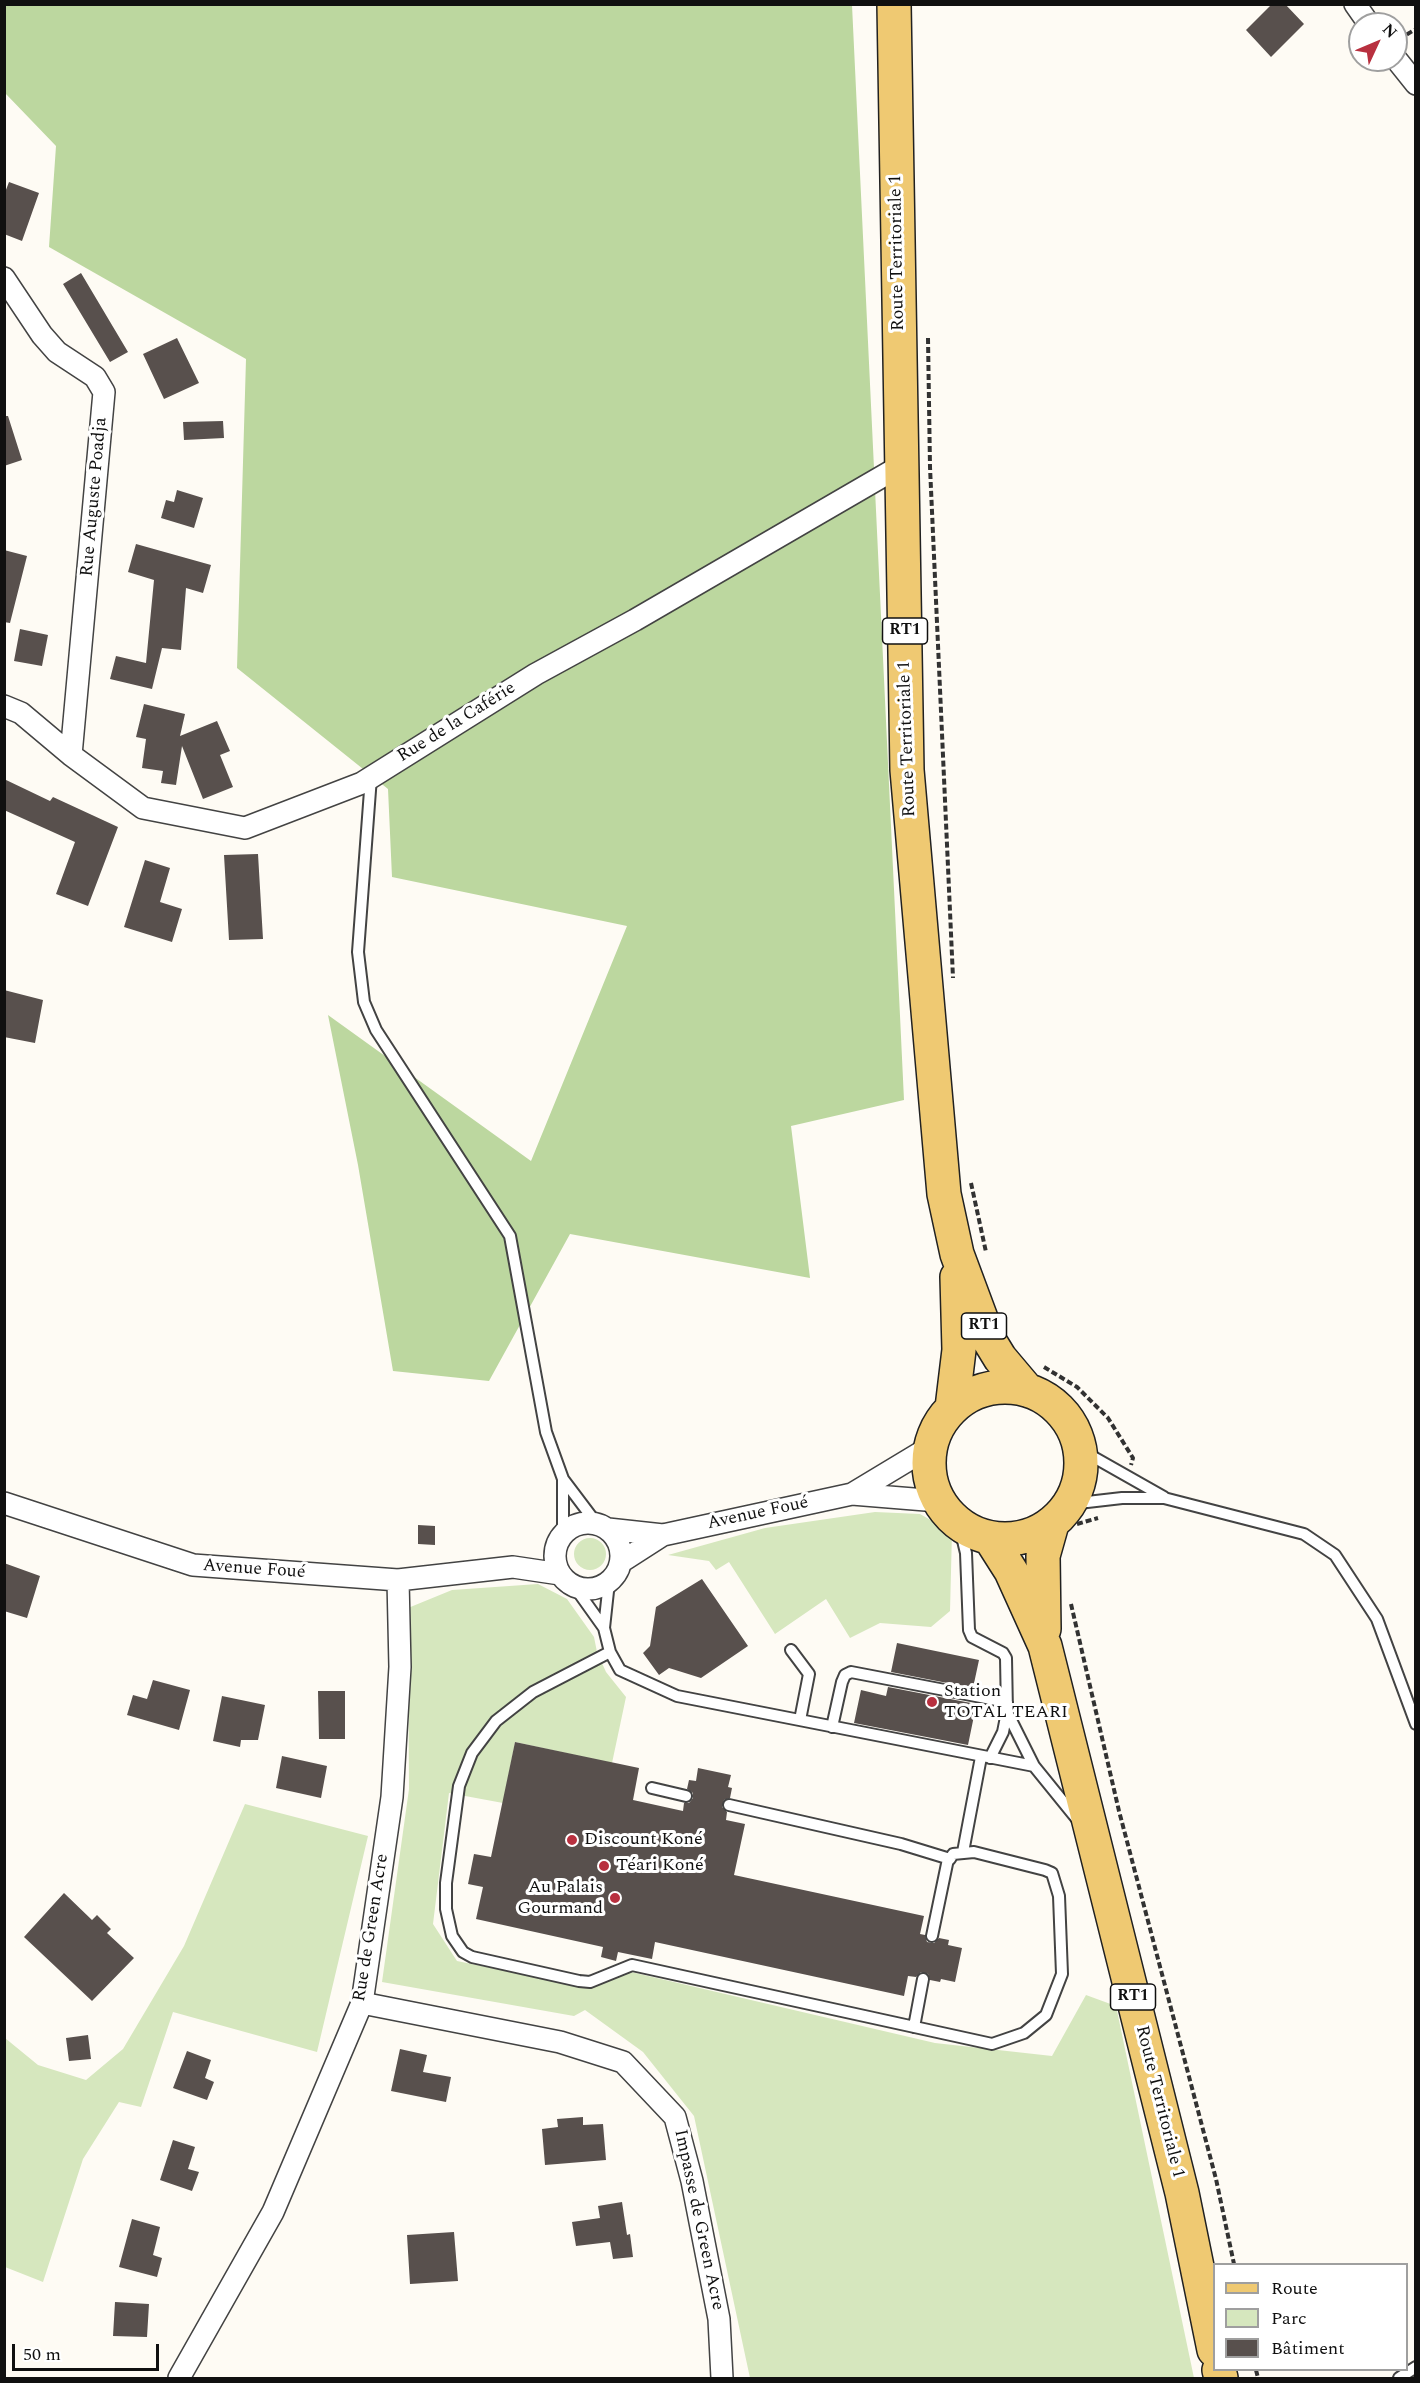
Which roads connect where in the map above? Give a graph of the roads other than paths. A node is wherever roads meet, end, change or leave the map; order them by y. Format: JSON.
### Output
{"nodes":[{"id":1,"x":894,"y":4,"type":"edge"},
{"id":2,"x":1406,"y":72,"type":"edge"},
{"id":3,"x":1416,"y":84,"type":"edge"},
{"id":4,"x":4,"y":278,"type":"edge"},
{"id":5,"x":902,"y":465,"type":"junction"},
{"id":6,"x":8,"y":714,"type":"edge"},
{"id":7,"x":71,"y":755,"type":"junction"},
{"id":8,"x":371,"y":777,"type":"junction"},
{"id":9,"x":972,"y":1256,"type":"junction"},
{"id":10,"x":1034,"y":1378,"type":"junction"},
{"id":11,"x":952,"y":1407,"type":"junction"},
{"id":12,"x":930,"y":1447,"type":"junction"},
{"id":13,"x":1081,"y":1450,"type":"junction"},
{"id":14,"x":562,"y":1479,"type":"junction"},
{"id":15,"x":852,"y":1494,"type":"junction"},
{"id":16,"x":1164,"y":1498,"type":"junction"},
{"id":17,"x":4,"y":1503,"type":"edge"},
{"id":18,"x":948,"y":1512,"type":"junction"},
{"id":19,"x":1065,"y":1519,"type":"junction"},
{"id":20,"x":603,"y":1526,"type":"junction"},
{"id":21,"x":663,"y":1535,"type":"junction"},
{"id":22,"x":990,"y":1538,"type":"junction"},
{"id":23,"x":560,"y":1539,"type":"junction"},
{"id":24,"x":621,"y":1562,"type":"junction"},
{"id":25,"x":513,"y":1567,"type":"junction"},
{"id":26,"x":567,"y":1580,"type":"junction"},
{"id":27,"x":398,"y":1581,"type":"junction"},
{"id":28,"x":609,"y":1582,"type":"junction"},
{"id":29,"x":604,"y":1628,"type":"junction"},
{"id":30,"x":1045,"y":1646,"type":"junction"},
{"id":31,"x":791,"y":1650,"type":"dead end"},
{"id":32,"x":610,"y":1652,"type":"junction"},
{"id":33,"x":1007,"y":1707,"type":"junction"},
{"id":34,"x":800,"y":1720,"type":"junction"},
{"id":35,"x":1416,"y":1724,"type":"edge"},
{"id":36,"x":832,"y":1726,"type":"junction"},
{"id":37,"x":986,"y":1757,"type":"junction"},
{"id":38,"x":1034,"y":1766,"type":"junction"},
{"id":39,"x":652,"y":1788,"type":"dead end"},
{"id":40,"x":686,"y":1796,"type":"dead end"},
{"id":41,"x":729,"y":1805,"type":"dead end"},
{"id":42,"x":1093,"y":1839,"type":"junction"},
{"id":43,"x":963,"y":1852,"type":"junction"},
{"id":44,"x":948,"y":1859,"type":"junction"},
{"id":45,"x":932,"y":1936,"type":"dead end"},
{"id":46,"x":923,"y":1979,"type":"dead end"},
{"id":47,"x":362,"y":2003,"type":"junction"},
{"id":48,"x":914,"y":2027,"type":"junction"},
{"id":49,"x":1213,"y":2340,"type":"edge"},
{"id":50,"x":1416,"y":2367,"type":"edge"},
{"id":51,"x":179,"y":2379,"type":"edge"},
{"id":52,"x":722,"y":2379,"type":"edge"},
{"id":53,"x":1399,"y":2379,"type":"edge"}],
"edges":[{"from":1,"to":5,"type":"main road","name":"Route Territoriale 1","number":"RT1"},
{"from":2,"to":3,"type":"street"},
{"from":4,"to":7,"type":"street","name":"Rue Auguste Poadja"},
{"from":5,"to":8,"type":"street","name":"Rue de la Caférie"},
{"from":5,"to":9,"type":"main road","name":"Route Territoriale 1","number":"RT1"},
{"from":6,"to":7,"type":"street","name":"Rue de la Caférie"},
{"from":7,"to":8,"type":"street","name":"Rue de la Caférie"},
{"from":8,"to":14,"type":"lane"},
{"from":9,"to":10,"type":"main road","name":"Route Territoriale 1","number":"RT1"},
{"from":9,"to":11,"type":"main road","name":"Route Territoriale 1","number":"RT1"},
{"from":10,"to":11,"type":"main road"},
{"from":10,"to":13,"type":"main road"},
{"from":11,"to":12,"type":"main road"},
{"from":12,"to":15,"type":"street","name":"Avenue Foué"},
{"from":12,"to":18,"type":"main road"},
{"from":13,"to":16,"type":"lane"},
{"from":13,"to":19,"type":"main road"},
{"from":14,"to":20,"type":"lane"},
{"from":14,"to":23,"type":"lane"},
{"from":15,"to":18,"type":"street","name":"Avenue Foué"},
{"from":15,"to":21,"type":"street","name":"Avenue Foué"},
{"from":16,"to":19,"type":"lane"},
{"from":16,"to":35,"type":"lane"},
{"from":17,"to":27,"type":"street","name":"Avenue Foué"},
{"from":18,"to":22,"type":"main road"},
{"from":18,"to":33,"type":"lane"},
{"from":19,"to":22,"type":"main road"},
{"from":19,"to":30,"type":"main road","name":"Route Territoriale 1","number":"RT1"},
{"from":20,"to":21,"type":"street","name":"Avenue Foué"},
{"from":20,"to":23,"type":"street"},
{"from":20,"to":24,"type":"street"},
{"from":21,"to":24,"type":"street","name":"Avenue Foué"},
{"from":22,"to":30,"type":"main road","name":"Route Territoriale 1","number":"RT1"},
{"from":23,"to":25,"type":"street","name":"Avenue Foué"},
{"from":23,"to":26,"type":"street"},
{"from":24,"to":28,"type":"street"},
{"from":25,"to":26,"type":"street","name":"Avenue Foué"},
{"from":25,"to":27,"type":"street","name":"Avenue Foué"},
{"from":26,"to":28,"type":"street"},
{"from":26,"to":29,"type":"lane"},
{"from":27,"to":47,"type":"street","name":"Rue de Green Acre"},
{"from":28,"to":29,"type":"lane"},
{"from":29,"to":32,"type":"lane"},
{"from":30,"to":42,"type":"main road","name":"Route Territoriale 1","number":"RT1"},
{"from":31,"to":34,"type":"lane"},
{"from":32,"to":34,"type":"lane"},
{"from":32,"to":48,"type":"lane"},
{"from":33,"to":36,"type":"lane"},
{"from":33,"to":37,"type":"lane"},
{"from":33,"to":38,"type":"lane"},
{"from":34,"to":36,"type":"lane"},
{"from":36,"to":37,"type":"lane"},
{"from":37,"to":38,"type":"lane"},
{"from":37,"to":43,"type":"lane"},
{"from":38,"to":42,"type":"lane"},
{"from":39,"to":40,"type":"lane"},
{"from":41,"to":44,"type":"lane"},
{"from":42,"to":49,"type":"main road","name":"Route Territoriale 1","number":"RT1"},
{"from":43,"to":44,"type":"lane"},
{"from":43,"to":48,"type":"lane"},
{"from":44,"to":45,"type":"lane"},
{"from":46,"to":48,"type":"lane"},
{"from":47,"to":51,"type":"street","name":"Rue de Green Acre"},
{"from":47,"to":52,"type":"street","name":"Impasse de Green Acre"},
{"from":50,"to":53,"type":"lane"}]}
